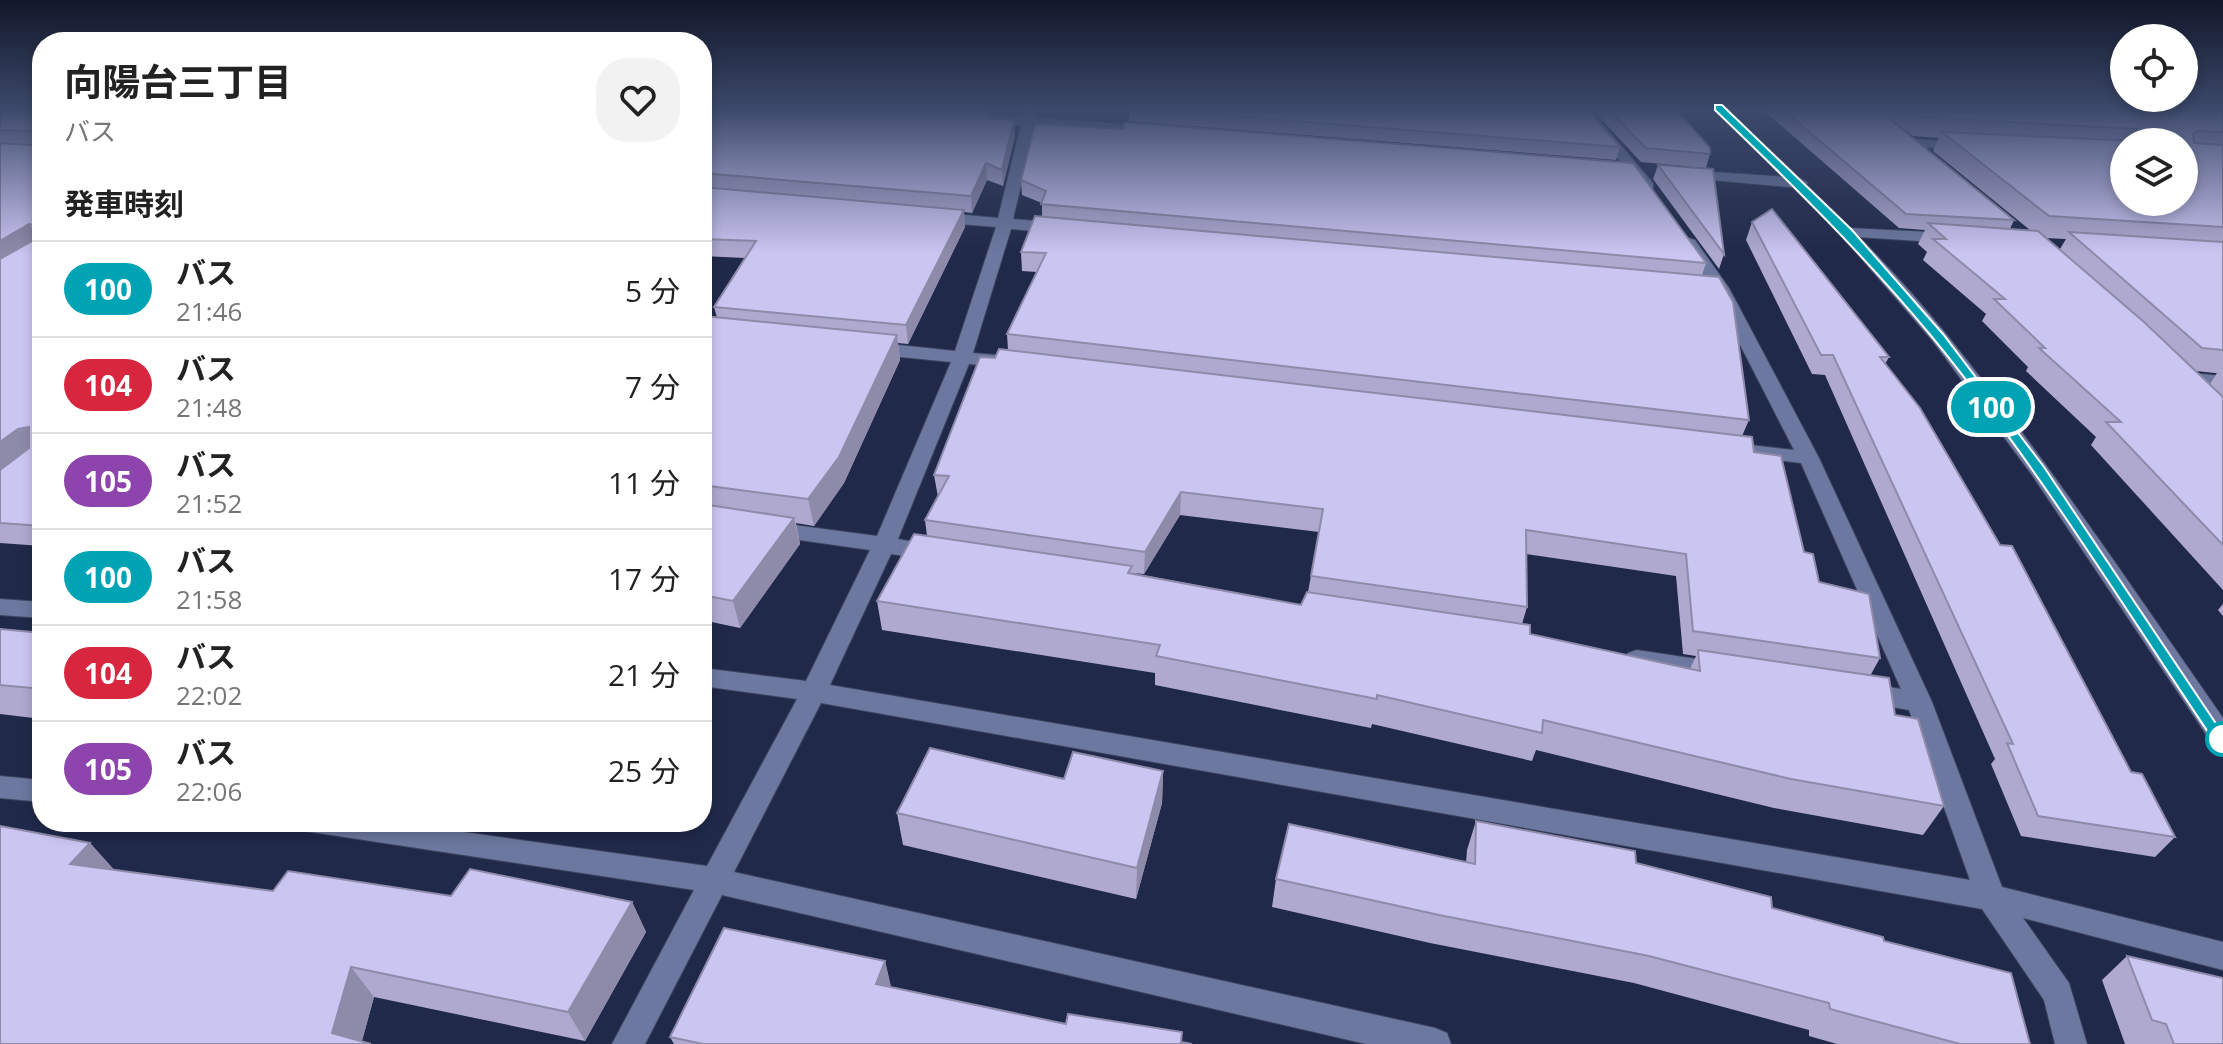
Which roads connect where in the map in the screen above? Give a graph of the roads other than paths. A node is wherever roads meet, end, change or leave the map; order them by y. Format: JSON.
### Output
{"nodes":[{"id":1,"x":1020,"y":157,"type":"edge"},
{"id":2,"x":1635,"y":157,"type":"edge"},
{"id":3,"x":1772,"y":157,"type":"edge"},
{"id":4,"x":1926,"y":157,"type":"edge"},
{"id":5,"x":1934,"y":163,"type":"edge"},
{"id":6,"x":1606,"y":168,"type":"edge"},
{"id":7,"x":1652,"y":172,"type":"junction"},
{"id":8,"x":1800,"y":183,"type":"junction"},
{"id":9,"x":924,"y":216,"type":"edge"},
{"id":10,"x":1004,"y":223,"type":"junction"},
{"id":11,"x":1083,"y":230,"type":"edge"},
{"id":12,"x":1848,"y":233,"type":"junction"},
{"id":13,"x":1968,"y":239,"type":"edge"},
{"id":14,"x":855,"y":347,"type":"edge"},
{"id":15,"x":962,"y":357,"type":"junction"},
{"id":16,"x":1025,"y":365,"type":"edge"},
{"id":17,"x":2223,"y":382,"type":"edge"},
{"id":18,"x":2202,"y":399,"type":"edge"},
{"id":19,"x":1699,"y":445,"type":"edge"},
{"id":20,"x":1809,"y":458,"type":"junction"},
{"id":21,"x":748,"y":525,"type":"edge"},
{"id":22,"x":884,"y":545,"type":"junction"},
{"id":23,"x":963,"y":557,"type":"edge"},
{"id":24,"x":0,"y":607,"type":"edge"},
{"id":25,"x":32,"y":609,"type":"edge"},
{"id":26,"x":1621,"y":657,"type":"edge"},
{"id":27,"x":1746,"y":676,"type":"edge"},
{"id":28,"x":712,"y":678,"type":"edge"},
{"id":29,"x":1840,"y":690,"type":"edge"},
{"id":30,"x":814,"y":692,"type":"junction"},
{"id":31,"x":1919,"y":702,"type":"junction"},
{"id":32,"x":2223,"y":739,"type":"edge"},
{"id":33,"x":0,"y":787,"type":"edge"},
{"id":34,"x":32,"y":790,"type":"edge"},
{"id":35,"x":378,"y":832,"type":"edge"},
{"id":36,"x":714,"y":880,"type":"junction"},
{"id":37,"x":1991,"y":897,"type":"junction"},
{"id":38,"x":2223,"y":956,"type":"edge"},
{"id":39,"x":628,"y":1044,"type":"edge"},
{"id":40,"x":1435,"y":1044,"type":"edge"},
{"id":41,"x":2071,"y":1044,"type":"edge"}],
"edges":[{"from":1,"to":10,"type":"street"},
{"from":2,"to":7,"type":"street"},
{"from":3,"to":8,"type":"street"},
{"from":4,"to":5,"type":"street"},
{"from":6,"to":7,"type":"street"},
{"from":7,"to":8,"type":"street"},
{"from":7,"to":20,"type":"street"},
{"from":8,"to":12,"type":"street"},
{"from":9,"to":10,"type":"street"},
{"from":10,"to":11,"type":"street"},
{"from":10,"to":15,"type":"street"},
{"from":12,"to":13,"type":"street"},
{"from":12,"to":32,"type":"street"},
{"from":14,"to":15,"type":"street"},
{"from":15,"to":16,"type":"street"},
{"from":15,"to":22,"type":"street"},
{"from":17,"to":18,"type":"street"},
{"from":19,"to":20,"type":"street"},
{"from":20,"to":31,"type":"street"},
{"from":21,"to":22,"type":"street"},
{"from":22,"to":23,"type":"street"},
{"from":22,"to":30,"type":"street"},
{"from":24,"to":25,"type":"street"},
{"from":26,"to":27,"type":"street"},
{"from":28,"to":30,"type":"street"},
{"from":29,"to":31,"type":"street"},
{"from":30,"to":36,"type":"street"},
{"from":30,"to":37,"type":"street"},
{"from":31,"to":37,"type":"street"},
{"from":33,"to":34,"type":"street"},
{"from":35,"to":36,"type":"street"},
{"from":36,"to":39,"type":"street"},
{"from":36,"to":40,"type":"street"},
{"from":37,"to":38,"type":"street"},
{"from":37,"to":41,"type":"street"}]}
